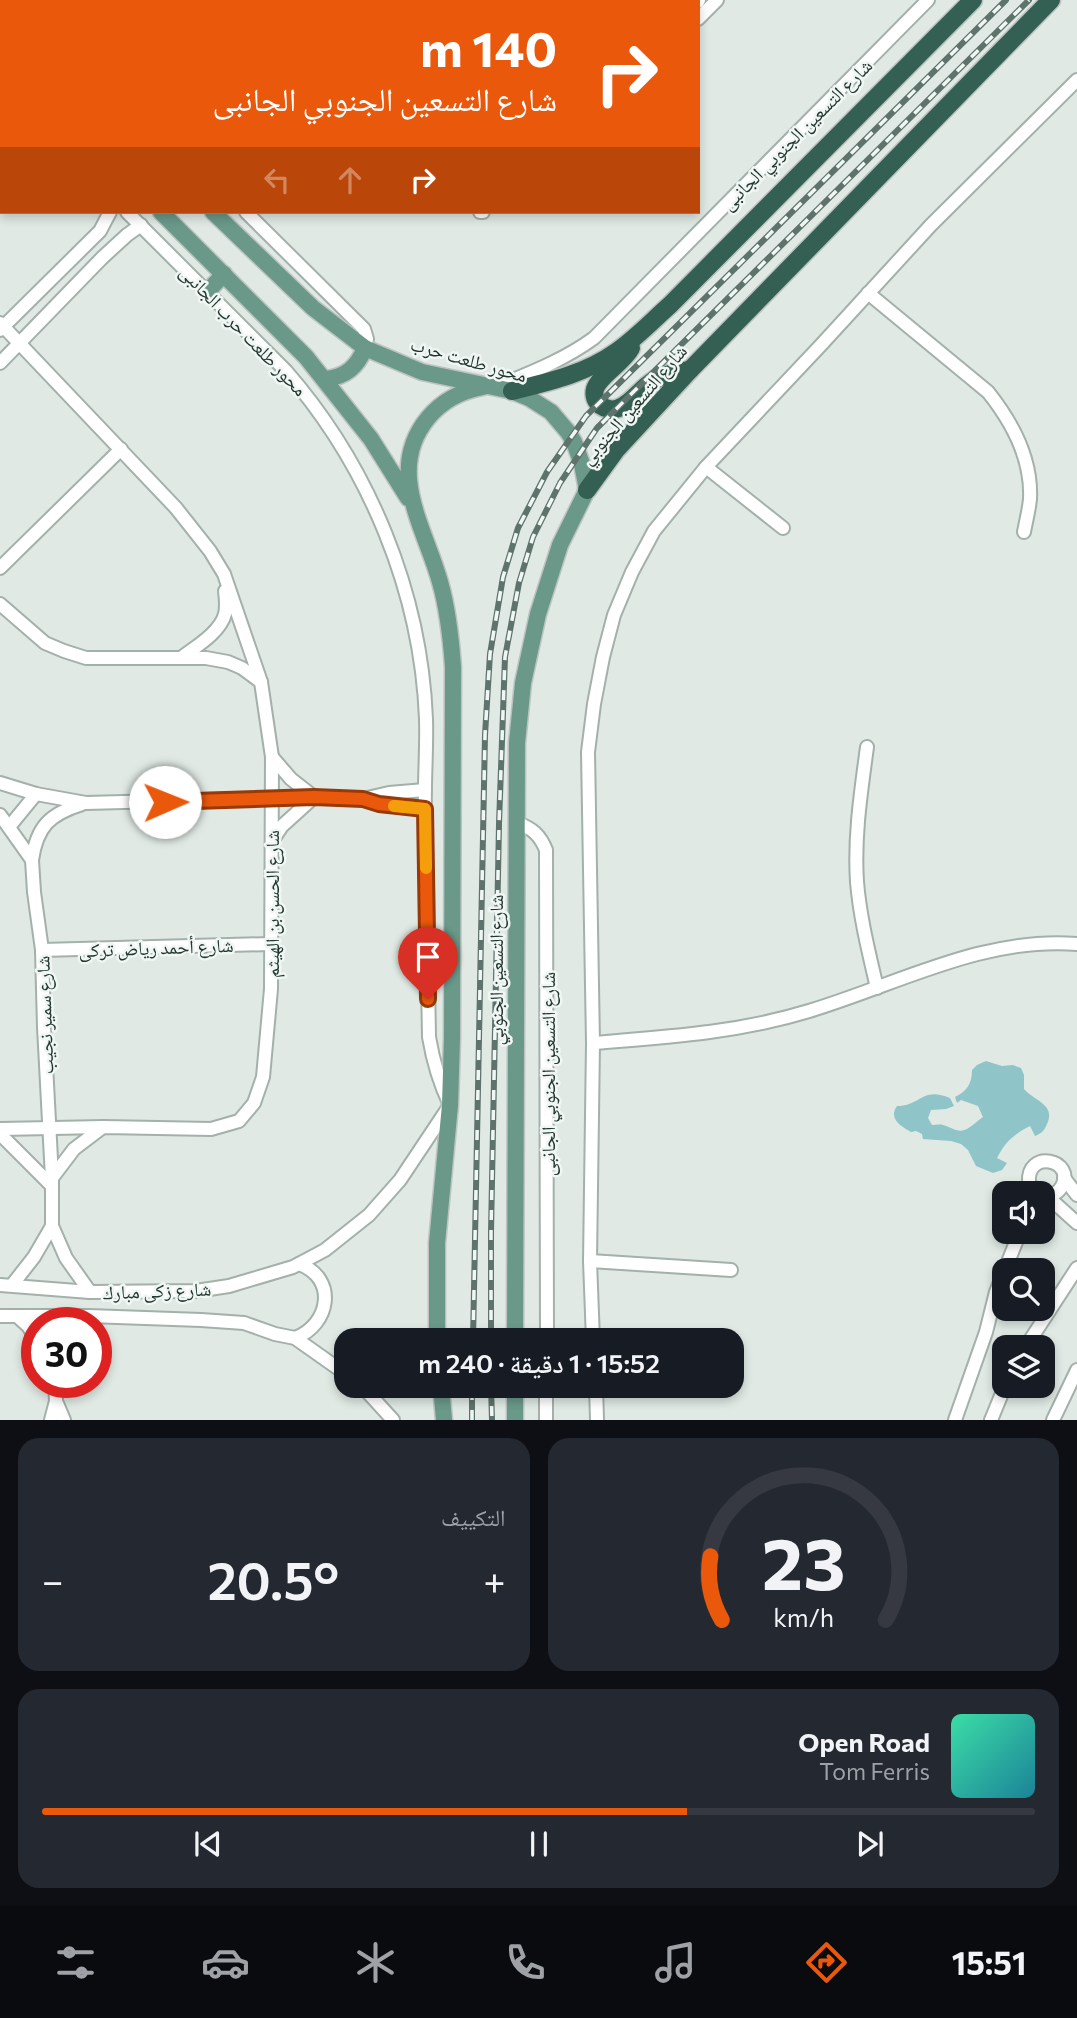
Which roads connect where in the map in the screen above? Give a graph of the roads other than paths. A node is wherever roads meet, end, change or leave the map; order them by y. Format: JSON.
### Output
{"nodes":[{"id":1,"x":717,"y":0,"type":"edge"},
{"id":2,"x":928,"y":0,"type":"edge"},
{"id":3,"x":973,"y":0,"type":"edge"},
{"id":4,"x":1051,"y":0,"type":"edge"},
{"id":5,"x":700,"y":17,"type":"edge"},
{"id":6,"x":1075,"y":85,"type":"edge"},
{"id":7,"x":109,"y":214,"type":"edge"},
{"id":8,"x":129,"y":214,"type":"edge"},
{"id":9,"x":163,"y":214,"type":"edge"},
{"id":10,"x":215,"y":214,"type":"edge"},
{"id":11,"x":248,"y":214,"type":"edge"},
{"id":12,"x":141,"y":225,"type":"junction"},
{"id":13,"x":224,"y":274,"type":"junction"},
{"id":14,"x":208,"y":291,"type":"junction"},
{"id":15,"x":869,"y":293,"type":"junction"},
{"id":16,"x":1,"y":326,"type":"edge"},
{"id":17,"x":634,"y":338,"type":"junction"},
{"id":18,"x":20,"y":342,"type":"junction"},
{"id":19,"x":365,"y":348,"type":"junction"},
{"id":20,"x":0,"y":363,"type":"edge"},
{"id":21,"x":690,"y":370,"type":"junction"},
{"id":22,"x":325,"y":379,"type":"junction"},
{"id":23,"x":498,"y":388,"type":"junction"},
{"id":24,"x":121,"y":449,"type":"junction"},
{"id":25,"x":706,"y":467,"type":"junction"},
{"id":26,"x":587,"y":490,"type":"junction"},
{"id":27,"x":416,"y":511,"type":"junction"},
{"id":28,"x":783,"y":528,"type":"dead end"},
{"id":29,"x":1024,"y":532,"type":"dead end"},
{"id":30,"x":0,"y":568,"type":"edge"},
{"id":31,"x":224,"y":574,"type":"junction"},
{"id":32,"x":0,"y":604,"type":"edge"},
{"id":33,"x":180,"y":658,"type":"junction"},
{"id":34,"x":261,"y":682,"type":"junction"},
{"id":35,"x":867,"y":747,"type":"dead end"},
{"id":36,"x":272,"y":757,"type":"junction"},
{"id":37,"x":0,"y":783,"type":"edge"},
{"id":38,"x":425,"y":790,"type":"junction"},
{"id":39,"x":36,"y":794,"type":"junction"},
{"id":40,"x":314,"y":797,"type":"junction"},
{"id":41,"x":271,"y":799,"type":"junction"},
{"id":42,"x":363,"y":799,"type":"junction"},
{"id":43,"x":86,"y":803,"type":"junction"},
{"id":44,"x":425,"y":809,"type":"junction"},
{"id":45,"x":0,"y":815,"type":"edge"},
{"id":46,"x":517,"y":823,"type":"junction"},
{"id":47,"x":9,"y":827,"type":"junction"},
{"id":48,"x":272,"y":841,"type":"junction"},
{"id":49,"x":32,"y":860,"type":"junction"},
{"id":50,"x":270,"y":944,"type":"junction"},
{"id":51,"x":1077,"y":944,"type":"edge"},
{"id":52,"x":42,"y":950,"type":"junction"},
{"id":53,"x":877,"y":988,"type":"junction"},
{"id":54,"x":593,"y":1043,"type":"junction"},
{"id":55,"x":450,"y":1105,"type":"junction"},
{"id":56,"x":104,"y":1127,"type":"junction"},
{"id":57,"x":50,"y":1128,"type":"junction"},
{"id":58,"x":0,"y":1129,"type":"edge"},
{"id":59,"x":0,"y":1134,"type":"edge"},
{"id":60,"x":1077,"y":1166,"type":"edge"},
{"id":61,"x":1064,"y":1175,"type":"junction"},
{"id":62,"x":1029,"y":1181,"type":"edge"},
{"id":63,"x":52,"y":1182,"type":"junction"},
{"id":64,"x":1055,"y":1192,"type":"edge"},
{"id":65,"x":1077,"y":1195,"type":"edge"},
{"id":66,"x":1055,"y":1205,"type":"edge"},
{"id":67,"x":1077,"y":1223,"type":"edge"},
{"id":68,"x":52,"y":1226,"type":"junction"},
{"id":69,"x":1015,"y":1244,"type":"edge"},
{"id":70,"x":590,"y":1262,"type":"junction"},
{"id":71,"x":299,"y":1264,"type":"junction"},
{"id":72,"x":1077,"y":1268,"type":"edge"},
{"id":73,"x":731,"y":1270,"type":"dead end"},
{"id":74,"x":6,"y":1285,"type":"edge"},
{"id":75,"x":90,"y":1292,"type":"junction"},
{"id":76,"x":0,"y":1316,"type":"edge"},
{"id":77,"x":18,"y":1316,"type":"junction"},
{"id":78,"x":21,"y":1316,"type":"edge"},
{"id":79,"x":21,"y":1319,"type":"edge"},
{"id":80,"x":112,"y":1320,"type":"edge"},
{"id":81,"x":437,"y":1328,"type":"edge"},
{"id":82,"x":515,"y":1328,"type":"edge"},
{"id":83,"x":547,"y":1328,"type":"edge"},
{"id":84,"x":593,"y":1328,"type":"edge"},
{"id":85,"x":1033,"y":1335,"type":"edge"},
{"id":86,"x":295,"y":1338,"type":"junction"},
{"id":87,"x":334,"y":1366,"type":"edge"},
{"id":88,"x":1077,"y":1370,"type":"edge"},
{"id":89,"x":56,"y":1398,"type":"edge"},
{"id":90,"x":373,"y":1398,"type":"edge"},
{"id":91,"x":442,"y":1398,"type":"edge"},
{"id":92,"x":515,"y":1398,"type":"edge"},
{"id":93,"x":546,"y":1398,"type":"edge"},
{"id":94,"x":596,"y":1398,"type":"edge"},
{"id":95,"x":1000,"y":1398,"type":"edge"},
{"id":96,"x":56,"y":1401,"type":"junction"},
{"id":97,"x":51,"y":1419,"type":"edge"},
{"id":98,"x":64,"y":1419,"type":"edge"},
{"id":99,"x":393,"y":1419,"type":"edge"},
{"id":100,"x":444,"y":1419,"type":"edge"},
{"id":101,"x":515,"y":1419,"type":"edge"},
{"id":102,"x":546,"y":1419,"type":"edge"},
{"id":103,"x":597,"y":1419,"type":"edge"},
{"id":104,"x":955,"y":1419,"type":"edge"},
{"id":105,"x":991,"y":1419,"type":"edge"},
{"id":106,"x":1053,"y":1419,"type":"edge"}],
"edges":[{"from":1,"to":5,"type":"street"},
{"from":2,"to":23,"type":"street","name":"شارع التسعين الجنوبي الجانبى"},
{"from":3,"to":17,"type":"highway","name":"شارع التسعين الجنوبي"},
{"from":4,"to":21,"type":"highway","name":"شارع التسعين الجنوبي"},
{"from":6,"to":15,"type":"street"},
{"from":7,"to":16,"type":"street"},
{"from":8,"to":12,"type":"street","name":"محور طلعت حرب الجانبى"},
{"from":9,"to":13,"type":"main road"},
{"from":10,"to":19,"type":"main road","name":"محور طلعت حرب"},
{"from":11,"to":19,"type":"street"},
{"from":12,"to":14,"type":"street","name":"محور طلعت حرب الجانبى"},
{"from":12,"to":18,"type":"street"},
{"from":13,"to":14,"type":"main road"},
{"from":13,"to":22,"type":"main road"},
{"from":14,"to":38,"type":"street","name":"محور طلعت حرب الجانبى"},
{"from":15,"to":25,"type":"street"},
{"from":15,"to":29,"type":"street"},
{"from":16,"to":18,"type":"street","name":"شارع الحسن بن الهيثم"},
{"from":17,"to":21,"type":"highway"},
{"from":17,"to":23,"type":"highway","name":"شارع التسعين الجنوبي"},
{"from":18,"to":20,"type":"street"},
{"from":18,"to":24,"type":"street","name":"شارع الحسن بن الهيثم"},
{"from":19,"to":22,"type":"main road"},
{"from":19,"to":23,"type":"main road","name":"محور طلعت حرب"},
{"from":21,"to":26,"type":"highway","name":"شارع التسعين الجنوبي"},
{"from":22,"to":27,"type":"main road"},
{"from":23,"to":26,"type":"main road","name":"محور طلعت حرب"},
{"from":23,"to":27,"type":"main road","name":"شارع التسعين الجنوبي"},
{"from":24,"to":30,"type":"street"},
{"from":24,"to":31,"type":"street","name":"شارع الحسن بن الهيثم"},
{"from":25,"to":28,"type":"street"},
{"from":25,"to":54,"type":"street"},
{"from":26,"to":46,"type":"main road","name":"شارع التسعين الجنوبي"},
{"from":27,"to":55,"type":"main road","name":"شارع التسعين الجنوبي"},
{"from":31,"to":33,"type":"street"},
{"from":31,"to":34,"type":"street","name":"شارع الحسن بن الهيثم"},
{"from":32,"to":33,"type":"street"},
{"from":33,"to":34,"type":"street"},
{"from":34,"to":36,"type":"street","name":"شارع الحسن بن الهيثم"},
{"from":35,"to":53,"type":"street"},
{"from":36,"to":40,"type":"street"},
{"from":36,"to":41,"type":"street","name":"شارع الحسن بن الهيثم"},
{"from":37,"to":39,"type":"street"},
{"from":38,"to":42,"type":"street"},
{"from":38,"to":44,"type":"street"},
{"from":39,"to":43,"type":"street"},
{"from":39,"to":47,"type":"street"},
{"from":40,"to":41,"type":"street"},
{"from":40,"to":42,"type":"street"},
{"from":40,"to":48,"type":"street"},
{"from":41,"to":43,"type":"street"},
{"from":41,"to":48,"type":"street","name":"شارع الحسن بن الهيثم"},
{"from":42,"to":44,"type":"street"},
{"from":43,"to":49,"type":"street"},
{"from":44,"to":55,"type":"street"},
{"from":45,"to":47,"type":"street"},
{"from":46,"to":82,"type":"main road","name":"شارع التسعين الجنوبي"},
{"from":46,"to":83,"type":"street","name":"شارع التسعين الجنوبي الجانبى"},
{"from":47,"to":49,"type":"street"},
{"from":48,"to":50,"type":"street","name":"شارع الحسن بن الهيثم"},
{"from":49,"to":52,"type":"street","name":"شارع سمير نجيب"},
{"from":50,"to":52,"type":"street","name":"شارع أحمد رياض تركى"},
{"from":50,"to":56,"type":"street","name":"شارع الحسن بن الهيثم"},
{"from":51,"to":53,"type":"street"},
{"from":52,"to":57,"type":"street","name":"شارع سمير نجيب"},
{"from":53,"to":54,"type":"street"},
{"from":54,"to":70,"type":"street"},
{"from":55,"to":71,"type":"street","name":"شارع زكى مبارك"},
{"from":55,"to":81,"type":"main road","name":"شارع التسعين الجنوبي"},
{"from":56,"to":57,"type":"street","name":"شارع الحسن بن الهيثم"},
{"from":56,"to":63,"type":"street"},
{"from":57,"to":58,"type":"street","name":"شارع الحسن بن الهيثم"},
{"from":57,"to":63,"type":"street","name":"شارع سمير نجيب"},
{"from":59,"to":63,"type":"street"},
{"from":60,"to":61,"type":"street"},
{"from":61,"to":62,"type":"street"},
{"from":61,"to":64,"type":"street"},
{"from":61,"to":65,"type":"street"},
{"from":63,"to":68,"type":"street","name":"شارع سمير نجيب"},
{"from":66,"to":67,"type":"street"},
{"from":68,"to":74,"type":"street"},
{"from":68,"to":75,"type":"street","name":"شارع سمير نجيب"},
{"from":69,"to":104,"type":"street"},
{"from":70,"to":73,"type":"street"},
{"from":70,"to":84,"type":"street"},
{"from":71,"to":75,"type":"street","name":"شارع زكى مبارك"},
{"from":71,"to":86,"type":"street"},
{"from":72,"to":85,"type":"street"},
{"from":74,"to":75,"type":"street","name":"شارع زكى مبارك"},
{"from":76,"to":77,"type":"street","name":"شارع زكى مبارك"},
{"from":77,"to":78,"type":"street","name":"شارع زكى مبارك"},
{"from":77,"to":79,"type":"street"},
{"from":80,"to":86,"type":"street","name":"شارع زكى مبارك"},
{"from":86,"to":87,"type":"street","name":"شارع زكى مبارك"},
{"from":88,"to":106,"type":"street"},
{"from":89,"to":96,"type":"street"},
{"from":90,"to":99,"type":"street"},
{"from":91,"to":100,"type":"main road"},
{"from":92,"to":101,"type":"main road"},
{"from":93,"to":102,"type":"street"},
{"from":94,"to":103,"type":"street"},
{"from":95,"to":105,"type":"street"},
{"from":96,"to":97,"type":"street"},
{"from":96,"to":98,"type":"street"}]}
